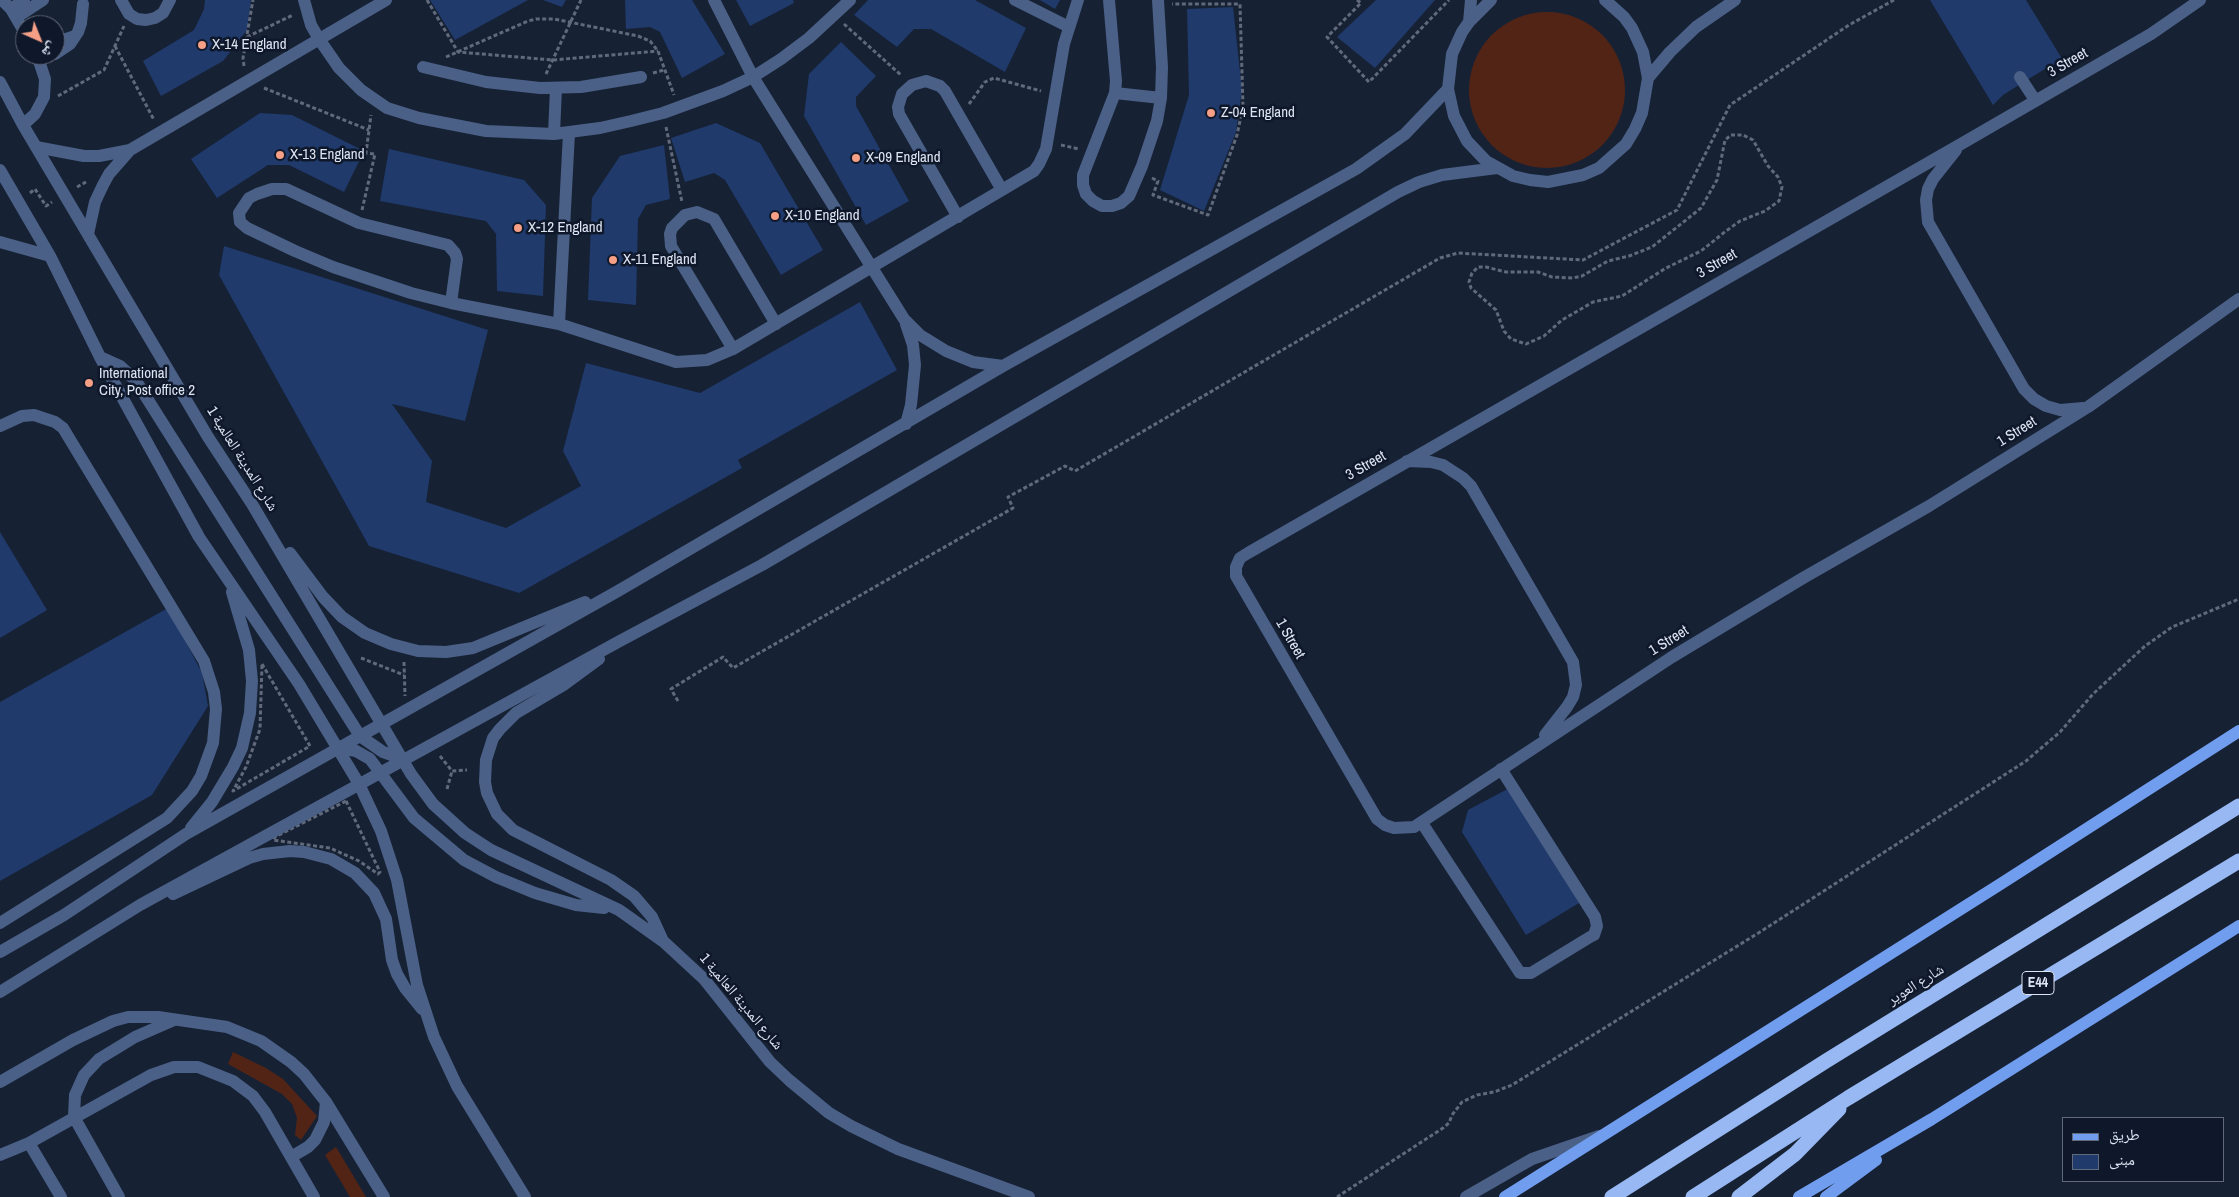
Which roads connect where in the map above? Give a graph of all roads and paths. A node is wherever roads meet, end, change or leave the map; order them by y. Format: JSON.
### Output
{"nodes":[{"id":1,"x":24,"y":0,"type":"edge"},
{"id":2,"x":43,"y":0,"type":"edge"},
{"id":3,"x":121,"y":0,"type":"edge"},
{"id":4,"x":170,"y":0,"type":"edge"},
{"id":5,"x":253,"y":0,"type":"edge"},
{"id":6,"x":386,"y":0,"type":"edge"},
{"id":7,"x":427,"y":0,"type":"edge"},
{"id":8,"x":581,"y":0,"type":"edge"},
{"id":9,"x":714,"y":0,"type":"edge"},
{"id":10,"x":850,"y":0,"type":"edge"},
{"id":11,"x":1015,"y":0,"type":"edge"},
{"id":12,"x":1078,"y":0,"type":"edge"},
{"id":13,"x":1109,"y":0,"type":"edge"},
{"id":14,"x":1358,"y":0,"type":"edge"},
{"id":15,"x":1449,"y":0,"type":"edge"},
{"id":16,"x":1472,"y":0,"type":"edge"},
{"id":17,"x":1491,"y":0,"type":"edge"},
{"id":18,"x":1605,"y":0,"type":"edge"},
{"id":19,"x":1735,"y":0,"type":"edge"},
{"id":20,"x":1894,"y":0,"type":"edge"},
{"id":21,"x":2200,"y":0,"type":"edge"},
{"id":22,"x":1159,"y":2,"type":"edge"},
{"id":23,"x":83,"y":4,"type":"dead end"},
{"id":24,"x":305,"y":5,"type":"edge"},
{"id":25,"x":10,"y":9,"type":"edge"},
{"id":26,"x":129,"y":14,"type":"junction"},
{"id":27,"x":835,"y":16,"type":"junction"},
{"id":28,"x":1469,"y":22,"type":"junction"},
{"id":29,"x":570,"y":23,"type":"junction"},
{"id":30,"x":1069,"y":27,"type":"junction"},
{"id":31,"x":75,"y":36,"type":"junction"},
{"id":32,"x":246,"y":37,"type":"junction"},
{"id":33,"x":319,"y":39,"type":"junction"},
{"id":34,"x":65,"y":40,"type":"edge"},
{"id":35,"x":115,"y":46,"type":"junction"},
{"id":36,"x":65,"y":48,"type":"edge"},
{"id":37,"x":658,"y":51,"type":"junction"},
{"id":38,"x":458,"y":52,"type":"junction"},
{"id":39,"x":553,"y":60,"type":"junction"},
{"id":40,"x":39,"y":65,"type":"edge"},
{"id":41,"x":423,"y":67,"type":"joint"},
{"id":42,"x":641,"y":77,"type":"dead end"},
{"id":43,"x":753,"y":77,"type":"junction"},
{"id":44,"x":2020,"y":77,"type":"dead end"},
{"id":45,"x":1648,"y":78,"type":"junction"},
{"id":46,"x":247,"y":81,"type":"junction"},
{"id":47,"x":0,"y":82,"type":"edge"},
{"id":48,"x":912,"y":85,"type":"junction"},
{"id":49,"x":540,"y":88,"type":"junction"},
{"id":50,"x":556,"y":88,"type":"junction"},
{"id":51,"x":1448,"y":89,"type":"junction"},
{"id":52,"x":1115,"y":94,"type":"junction"},
{"id":53,"x":1055,"y":95,"type":"junction"},
{"id":54,"x":1161,"y":98,"type":"junction"},
{"id":55,"x":373,"y":100,"type":"junction"},
{"id":56,"x":2035,"y":100,"type":"junction"},
{"id":57,"x":41,"y":105,"type":"junction"},
{"id":58,"x":678,"y":108,"type":"junction"},
{"id":59,"x":663,"y":113,"type":"junction"},
{"id":60,"x":960,"y":117,"type":"junction"},
{"id":61,"x":23,"y":125,"type":"junction"},
{"id":62,"x":370,"y":130,"type":"junction"},
{"id":63,"x":160,"y":132,"type":"junction"},
{"id":64,"x":569,"y":133,"type":"junction"},
{"id":65,"x":554,"y":134,"type":"junction"},
{"id":66,"x":1048,"y":142,"type":"junction"},
{"id":67,"x":1960,"y":144,"type":"junction"},
{"id":68,"x":36,"y":147,"type":"junction"},
{"id":69,"x":130,"y":150,"type":"junction"},
{"id":70,"x":1092,"y":152,"type":"junction"},
{"id":71,"x":1497,"y":168,"type":"junction"},
{"id":72,"x":0,"y":170,"type":"edge"},
{"id":73,"x":1139,"y":174,"type":"junction"},
{"id":74,"x":1002,"y":190,"type":"junction"},
{"id":75,"x":685,"y":215,"type":"junction"},
{"id":76,"x":958,"y":217,"type":"junction"},
{"id":77,"x":360,"y":223,"type":"junction"},
{"id":78,"x":88,"y":234,"type":"junction"},
{"id":79,"x":0,"y":242,"type":"edge"},
{"id":80,"x":50,"y":256,"type":"junction"},
{"id":81,"x":873,"y":267,"type":"junction"},
{"id":82,"x":1654,"y":275,"type":"joint"},
{"id":83,"x":2239,"y":299,"type":"edge"},
{"id":84,"x":450,"y":303,"type":"junction"},
{"id":85,"x":904,"y":319,"type":"junction"},
{"id":86,"x":560,"y":324,"type":"junction"},
{"id":87,"x":776,"y":324,"type":"junction"},
{"id":88,"x":733,"y":350,"type":"junction"},
{"id":89,"x":100,"y":357,"type":"junction"},
{"id":90,"x":1003,"y":366,"type":"junction"},
{"id":91,"x":2088,"y":407,"type":"junction"},
{"id":92,"x":906,"y":424,"type":"junction"},
{"id":93,"x":0,"y":426,"type":"edge"},
{"id":94,"x":1407,"y":461,"type":"junction"},
{"id":95,"x":252,"y":504,"type":"junction"},
{"id":96,"x":1248,"y":553,"type":"joint"},
{"id":97,"x":229,"y":580,"type":"junction"},
{"id":98,"x":618,"y":591,"type":"junction"},
{"id":99,"x":2239,"y":599,"type":"edge"},
{"id":100,"x":618,"y":642,"type":"junction"},
{"id":101,"x":404,"y":656,"type":"dead end"},
{"id":102,"x":360,"y":658,"type":"dead end"},
{"id":103,"x":404,"y":675,"type":"junction"},
{"id":104,"x":405,"y":696,"type":"dead end"},
{"id":105,"x":678,"y":701,"type":"dead end"},
{"id":106,"x":383,"y":723,"type":"junction"},
{"id":107,"x":2239,"y":731,"type":"edge"},
{"id":108,"x":360,"y":736,"type":"junction"},
{"id":109,"x":1537,"y":744,"type":"junction"},
{"id":110,"x":339,"y":748,"type":"junction"},
{"id":111,"x":438,"y":752,"type":"dead end"},
{"id":112,"x":403,"y":759,"type":"junction"},
{"id":113,"x":271,"y":769,"type":"joint"},
{"id":114,"x":1501,"y":769,"type":"junction"},
{"id":115,"x":467,"y":770,"type":"dead end"},
{"id":116,"x":452,"y":771,"type":"junction"},
{"id":117,"x":381,"y":772,"type":"junction"},
{"id":118,"x":359,"y":784,"type":"junction"},
{"id":119,"x":447,"y":789,"type":"dead end"},
{"id":120,"x":2239,"y":806,"type":"edge"},
{"id":121,"x":1422,"y":823,"type":"junction"},
{"id":122,"x":186,"y":834,"type":"junction"},
{"id":123,"x":2239,"y":861,"type":"edge"},
{"id":124,"x":379,"y":872,"type":"joint"},
{"id":125,"x":140,"y":904,"type":"junction"},
{"id":126,"x":618,"y":910,"type":"junction"},
{"id":127,"x":0,"y":923,"type":"edge"},
{"id":128,"x":2239,"y":926,"type":"edge"},
{"id":129,"x":664,"y":942,"type":"junction"},
{"id":130,"x":0,"y":952,"type":"edge"},
{"id":131,"x":0,"y":992,"type":"edge"},
{"id":132,"x":424,"y":1011,"type":"junction"},
{"id":133,"x":174,"y":1020,"type":"junction"},
{"id":134,"x":0,"y":1082,"type":"edge"},
{"id":135,"x":1848,"y":1098,"type":"junction"},
{"id":136,"x":326,"y":1102,"type":"junction"},
{"id":137,"x":74,"y":1117,"type":"junction"},
{"id":138,"x":1932,"y":1120,"type":"junction"},
{"id":139,"x":1604,"y":1135,"type":"junction"},
{"id":140,"x":29,"y":1143,"type":"junction"},
{"id":141,"x":0,"y":1154,"type":"edge"},
{"id":142,"x":291,"y":1157,"type":"junction"},
{"id":143,"x":61,"y":1197,"type":"edge"},
{"id":144,"x":119,"y":1197,"type":"edge"},
{"id":145,"x":314,"y":1197,"type":"edge"},
{"id":146,"x":384,"y":1197,"type":"edge"},
{"id":147,"x":526,"y":1197,"type":"edge"},
{"id":148,"x":1029,"y":1197,"type":"edge"},
{"id":149,"x":1337,"y":1197,"type":"edge"},
{"id":150,"x":1466,"y":1197,"type":"edge"},
{"id":151,"x":1505,"y":1197,"type":"edge"},
{"id":152,"x":1612,"y":1197,"type":"edge"},
{"id":153,"x":1693,"y":1197,"type":"edge"},
{"id":154,"x":1739,"y":1197,"type":"edge"},
{"id":155,"x":1799,"y":1197,"type":"edge"},
{"id":156,"x":1826,"y":1197,"type":"edge"}],
"edges":[{"from":1,"to":25,"type":"street"},
{"from":2,"to":25,"type":"street"},
{"from":3,"to":26,"type":"street"},
{"from":4,"to":26,"type":"street"},
{"from":5,"to":32,"type":"path"},
{"from":6,"to":33,"type":"street"},
{"from":7,"to":38,"type":"path"},
{"from":8,"to":29,"type":"path"},
{"from":9,"to":43,"type":"street"},
{"from":10,"to":27,"type":"street"},
{"from":11,"to":30,"type":"street"},
{"from":12,"to":30,"type":"street"},
{"from":13,"to":52,"type":"street"},
{"from":14,"to":15,"type":"path"},
{"from":16,"to":28,"type":"street"},
{"from":17,"to":28,"type":"street"},
{"from":18,"to":45,"type":"street"},
{"from":19,"to":45,"type":"street"},
{"from":20,"to":105,"type":"path"},
{"from":21,"to":56,"type":"street","name":"3 Street"},
{"from":22,"to":54,"type":"street"},
{"from":22,"to":73,"type":"path"},
{"from":23,"to":31,"type":"street"},
{"from":24,"to":32,"type":"path"},
{"from":24,"to":33,"type":"street"},
{"from":26,"to":35,"type":"path"},
{"from":27,"to":43,"type":"street"},
{"from":27,"to":48,"type":"path"},
{"from":28,"to":51,"type":"street"},
{"from":29,"to":37,"type":"path"},
{"from":29,"to":38,"type":"path"},
{"from":29,"to":39,"type":"path"},
{"from":30,"to":53,"type":"street"},
{"from":31,"to":34,"type":"street"},
{"from":31,"to":36,"type":"street"},
{"from":32,"to":46,"type":"path"},
{"from":33,"to":46,"type":"street"},
{"from":33,"to":55,"type":"street"},
{"from":35,"to":57,"type":"path"},
{"from":35,"to":63,"type":"path"},
{"from":37,"to":39,"type":"path"},
{"from":37,"to":58,"type":"path"},
{"from":38,"to":39,"type":"path"},
{"from":38,"to":41,"type":"path"},
{"from":39,"to":49,"type":"path"},
{"from":40,"to":57,"type":"street"},
{"from":41,"to":49,"type":"street"},
{"from":42,"to":50,"type":"street"},
{"from":43,"to":58,"type":"street"},
{"from":43,"to":81,"type":"street"},
{"from":44,"to":56,"type":"street"},
{"from":45,"to":71,"type":"street"},
{"from":46,"to":62,"type":"path"},
{"from":46,"to":63,"type":"street"},
{"from":47,"to":61,"type":"street","name":"شارع المدينة العالمية 1"},
{"from":48,"to":60,"type":"street"},
{"from":48,"to":76,"type":"street"},
{"from":49,"to":50,"type":"street"},
{"from":50,"to":65,"type":"street"},
{"from":51,"to":71,"type":"street"},
{"from":51,"to":90,"type":"street"},
{"from":52,"to":54,"type":"street"},
{"from":52,"to":70,"type":"street"},
{"from":53,"to":60,"type":"path"},
{"from":53,"to":66,"type":"street"},
{"from":54,"to":73,"type":"street"},
{"from":55,"to":62,"type":"path"},
{"from":55,"to":65,"type":"street"},
{"from":56,"to":67,"type":"street","name":"3 Street"},
{"from":57,"to":61,"type":"street"},
{"from":58,"to":59,"type":"street"},
{"from":59,"to":64,"type":"street"},
{"from":59,"to":75,"type":"path"},
{"from":60,"to":74,"type":"street"},
{"from":61,"to":68,"type":"street","name":"شارع المدينة العالمية 1"},
{"from":62,"to":77,"type":"path"},
{"from":63,"to":69,"type":"street"},
{"from":64,"to":65,"type":"street"},
{"from":64,"to":86,"type":"street"},
{"from":66,"to":70,"type":"path"},
{"from":66,"to":74,"type":"street"},
{"from":67,"to":91,"type":"street"},
{"from":67,"to":94,"type":"street","name":"3 Street"},
{"from":68,"to":69,"type":"street"},
{"from":68,"to":78,"type":"street","name":"شارع المدينة العالمية 1"},
{"from":69,"to":78,"type":"street"},
{"from":70,"to":73,"type":"street"},
{"from":71,"to":100,"type":"street"},
{"from":72,"to":80,"type":"street"},
{"from":74,"to":76,"type":"street"},
{"from":75,"to":87,"type":"street"},
{"from":75,"to":88,"type":"street"},
{"from":76,"to":81,"type":"street"},
{"from":77,"to":84,"type":"street"},
{"from":77,"to":84,"type":"street"},
{"from":78,"to":95,"type":"street","name":"شارع المدينة العالمية 1"},
{"from":79,"to":80,"type":"street"},
{"from":80,"to":89,"type":"street"},
{"from":81,"to":85,"type":"street"},
{"from":81,"to":87,"type":"street"},
{"from":82,"to":82,"type":"path"},
{"from":83,"to":91,"type":"street","name":"1 Street"},
{"from":84,"to":86,"type":"street"},
{"from":85,"to":90,"type":"street"},
{"from":85,"to":92,"type":"street"},
{"from":86,"to":88,"type":"street"},
{"from":87,"to":88,"type":"street"},
{"from":89,"to":97,"type":"street"},
{"from":89,"to":108,"type":"street"},
{"from":90,"to":92,"type":"street"},
{"from":91,"to":109,"type":"street","name":"1 Street"},
{"from":92,"to":98,"type":"street"},
{"from":93,"to":127,"type":"street"},
{"from":94,"to":96,"type":"street","name":"3 Street"},
{"from":94,"to":109,"type":"street"},
{"from":95,"to":98,"type":"street"},
{"from":95,"to":106,"type":"street","name":"شارع المدينة العالمية 1"},
{"from":96,"to":121,"type":"street","name":"1 Street"},
{"from":97,"to":110,"type":"street"},
{"from":97,"to":122,"type":"street"},
{"from":98,"to":106,"type":"street"},
{"from":99,"to":149,"type":"path"},
{"from":100,"to":112,"type":"street"},
{"from":100,"to":129,"type":"street"},
{"from":101,"to":103,"type":"path"},
{"from":102,"to":103,"type":"path"},
{"from":103,"to":104,"type":"path"},
{"from":106,"to":108,"type":"street"},
{"from":106,"to":112,"type":"street","name":"شارع المدينة العالمية 1"},
{"from":107,"to":139,"type":"main road"},
{"from":108,"to":110,"type":"street"},
{"from":108,"to":112,"type":"street"},
{"from":109,"to":114,"type":"street","name":"1 Street"},
{"from":110,"to":117,"type":"street"},
{"from":110,"to":118,"type":"street"},
{"from":110,"to":122,"type":"street"},
{"from":111,"to":116,"type":"path"},
{"from":112,"to":117,"type":"street"},
{"from":112,"to":126,"type":"street","name":"شارع المدينة العالمية 1"},
{"from":113,"to":113,"type":"path"},
{"from":114,"to":121,"type":"street","name":"1 Street"},
{"from":114,"to":121,"type":"street"},
{"from":115,"to":116,"type":"path"},
{"from":116,"to":119,"type":"path"},
{"from":117,"to":118,"type":"street"},
{"from":117,"to":126,"type":"street"},
{"from":118,"to":125,"type":"street"},
{"from":118,"to":132,"type":"street"},
{"from":120,"to":152,"type":"highway","name":"شارع العوير"},
{"from":122,"to":130,"type":"street"},
{"from":123,"to":135,"type":"highway","number":"E44"},
{"from":124,"to":124,"type":"path"},
{"from":125,"to":131,"type":"street"},
{"from":125,"to":132,"type":"street"},
{"from":126,"to":129,"type":"street","name":"شارع المدينة العالمية 1"},
{"from":128,"to":138,"type":"main road"},
{"from":129,"to":148,"type":"street","name":"شارع المدينة العالمية 1"},
{"from":132,"to":147,"type":"street"},
{"from":133,"to":134,"type":"street"},
{"from":133,"to":136,"type":"street"},
{"from":133,"to":137,"type":"street"},
{"from":135,"to":153,"type":"highway","number":"E44"},
{"from":135,"to":154,"type":"highway"},
{"from":136,"to":142,"type":"street"},
{"from":136,"to":146,"type":"street"},
{"from":137,"to":140,"type":"street"},
{"from":137,"to":142,"type":"street"},
{"from":137,"to":144,"type":"street"},
{"from":138,"to":155,"type":"main road"},
{"from":138,"to":156,"type":"main road"},
{"from":139,"to":150,"type":"street"},
{"from":139,"to":151,"type":"main road"},
{"from":140,"to":141,"type":"street"},
{"from":140,"to":143,"type":"street"},
{"from":142,"to":145,"type":"street"}]}
